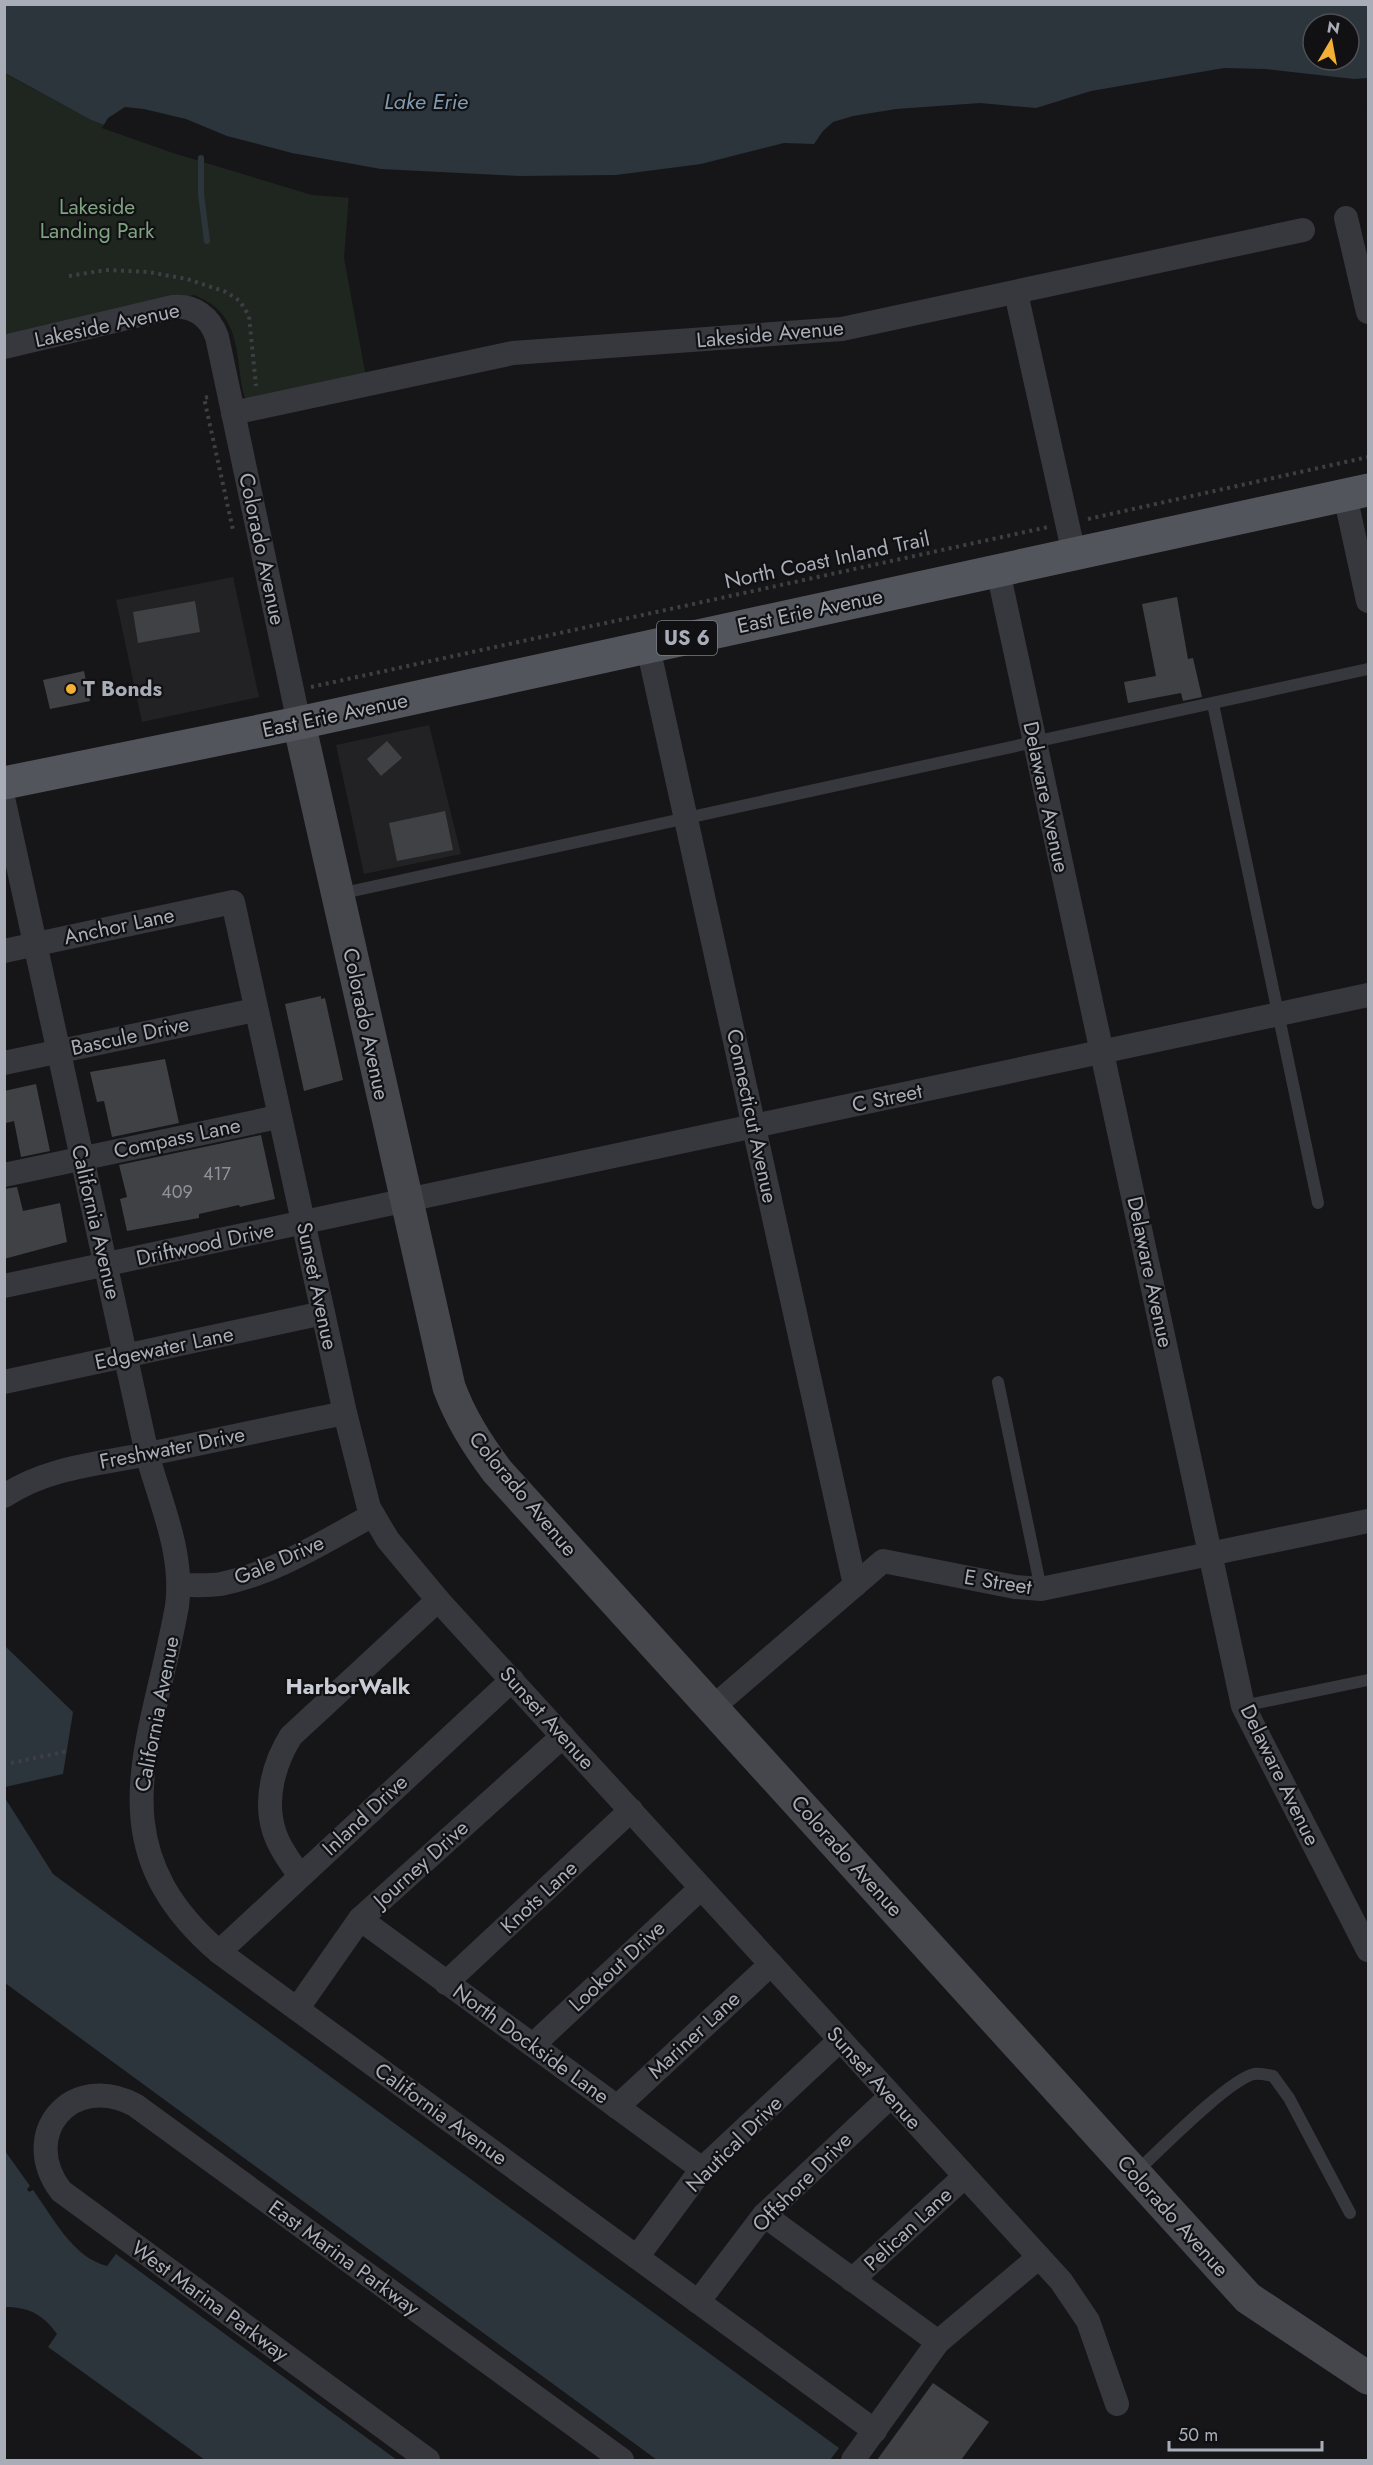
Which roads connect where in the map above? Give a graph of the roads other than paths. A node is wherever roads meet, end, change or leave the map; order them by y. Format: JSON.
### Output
{"nodes":[{"id":1,"x":1346,"y":218,"type":"dead end"},
{"id":2,"x":1303,"y":230,"type":"dead end"},
{"id":3,"x":1016,"y":293,"type":"junction"},
{"id":4,"x":1368,"y":312,"type":"edge"},
{"id":5,"x":207,"y":319,"type":"joint"},
{"id":6,"x":4,"y":347,"type":"edge"},
{"id":7,"x":233,"y":412,"type":"junction"},
{"id":8,"x":1357,"y":492,"type":"edge"},
{"id":9,"x":1070,"y":539,"type":"junction"},
{"id":10,"x":998,"y":570,"type":"junction"},
{"id":11,"x":1368,"y":601,"type":"edge"},
{"id":12,"x":648,"y":647,"type":"junction"},
{"id":13,"x":1368,"y":669,"type":"edge"},
{"id":14,"x":1213,"y":704,"type":"junction"},
{"id":15,"x":299,"y":723,"type":"junction"},
{"id":16,"x":1034,"y":743,"type":"junction"},
{"id":17,"x":4,"y":783,"type":"edge"},
{"id":18,"x":4,"y":802,"type":"edge"},
{"id":19,"x":688,"y":818,"type":"junction"},
{"id":20,"x":338,"y":894,"type":"junction"},
{"id":21,"x":233,"y":902,"type":"joint"},
{"id":22,"x":35,"y":944,"type":"junction"},
{"id":23,"x":4,"y":951,"type":"edge"},
{"id":24,"x":1368,"y":994,"type":"edge"},
{"id":25,"x":255,"y":1010,"type":"junction"},
{"id":26,"x":1277,"y":1014,"type":"junction"},
{"id":27,"x":59,"y":1051,"type":"junction"},
{"id":28,"x":1102,"y":1052,"type":"junction"},
{"id":29,"x":4,"y":1063,"type":"edge"},
{"id":30,"x":279,"y":1117,"type":"junction"},
{"id":31,"x":754,"y":1126,"type":"junction"},
{"id":32,"x":82,"y":1159,"type":"junction"},
{"id":33,"x":4,"y":1175,"type":"edge"},
{"id":34,"x":405,"y":1200,"type":"junction"},
{"id":35,"x":1318,"y":1203,"type":"dead end"},
{"id":36,"x":303,"y":1223,"type":"junction"},
{"id":37,"x":106,"y":1265,"type":"junction"},
{"id":38,"x":4,"y":1286,"type":"edge"},
{"id":39,"x":323,"y":1313,"type":"junction"},
{"id":40,"x":126,"y":1356,"type":"junction"},
{"id":41,"x":4,"y":1382,"type":"edge"},
{"id":42,"x":998,"y":1382,"type":"dead end"},
{"id":43,"x":345,"y":1413,"type":"junction"},
{"id":44,"x":147,"y":1454,"type":"junction"},
{"id":45,"x":4,"y":1496,"type":"edge"},
{"id":46,"x":373,"y":1515,"type":"junction"},
{"id":47,"x":1368,"y":1521,"type":"edge"},
{"id":48,"x":1210,"y":1554,"type":"junction"},
{"id":49,"x":855,"y":1585,"type":"junction"},
{"id":50,"x":180,"y":1586,"type":"junction"},
{"id":51,"x":1041,"y":1589,"type":"junction"},
{"id":52,"x":438,"y":1600,"type":"junction"},
{"id":53,"x":512,"y":1680,"type":"junction"},
{"id":54,"x":1368,"y":1680,"type":"edge"},
{"id":55,"x":1243,"y":1706,"type":"junction"},
{"id":56,"x":712,"y":1708,"type":"junction"},
{"id":57,"x":563,"y":1736,"type":"junction"},
{"id":58,"x":631,"y":1810,"type":"junction"},
{"id":59,"x":300,"y":1876,"type":"junction"},
{"id":60,"x":701,"y":1888,"type":"junction"},
{"id":61,"x":360,"y":1919,"type":"junction"},
{"id":62,"x":1368,"y":1950,"type":"edge"},
{"id":63,"x":219,"y":1952,"type":"junction"},
{"id":64,"x":771,"y":1964,"type":"junction"},
{"id":65,"x":446,"y":1983,"type":"junction"},
{"id":66,"x":297,"y":2009,"type":"junction"},
{"id":67,"x":840,"y":2040,"type":"junction"},
{"id":68,"x":533,"y":2045,"type":"junction"},
{"id":69,"x":891,"y":2096,"type":"junction"},
{"id":70,"x":617,"y":2107,"type":"junction"},
{"id":71,"x":58,"y":2114,"type":"joint"},
{"id":72,"x":702,"y":2169,"type":"junction"},
{"id":73,"x":1134,"y":2174,"type":"junction"},
{"id":74,"x":964,"y":2177,"type":"junction"},
{"id":75,"x":1350,"y":2212,"type":"dead end"},
{"id":76,"x":764,"y":2215,"type":"junction"},
{"id":77,"x":637,"y":2257,"type":"junction"},
{"id":78,"x":1039,"y":2257,"type":"junction"},
{"id":79,"x":852,"y":2280,"type":"junction"},
{"id":80,"x":698,"y":2302,"type":"junction"},
{"id":81,"x":938,"y":2342,"type":"junction"},
{"id":82,"x":1368,"y":2378,"type":"edge"},
{"id":83,"x":1117,"y":2403,"type":"dead end"},
{"id":84,"x":875,"y":2431,"type":"junction"},
{"id":85,"x":428,"y":2460,"type":"edge"},
{"id":86,"x":622,"y":2460,"type":"edge"},
{"id":87,"x":853,"y":2460,"type":"edge"}],
"edges":[{"from":1,"to":4,"type":"street"},
{"from":2,"to":3,"type":"street","name":"Lakeside Avenue"},
{"from":3,"to":7,"type":"street","name":"Lakeside Avenue"},
{"from":3,"to":9,"type":"street"},
{"from":5,"to":6,"type":"street","name":"Lakeside Avenue"},
{"from":5,"to":7,"type":"street","name":"Colorado Avenue"},
{"from":7,"to":15,"type":"street","name":"Colorado Avenue"},
{"from":8,"to":9,"type":"main road","name":"East Erie Avenue","number":"US 6"},
{"from":8,"to":11,"type":"street"},
{"from":9,"to":10,"type":"main road","name":"East Erie Avenue","number":"US 6"},
{"from":10,"to":12,"type":"main road","name":"East Erie Avenue","number":"US 6"},
{"from":10,"to":16,"type":"street","name":"Delaware Avenue"},
{"from":12,"to":15,"type":"main road","name":"East Erie Avenue","number":"US 6"},
{"from":12,"to":19,"type":"street","name":"Connecticut Avenue"},
{"from":13,"to":14,"type":"lane"},
{"from":14,"to":16,"type":"lane"},
{"from":14,"to":26,"type":"lane"},
{"from":15,"to":17,"type":"main road","name":"East Erie Avenue","number":"US 6"},
{"from":15,"to":20,"type":"main road","name":"Colorado Avenue"},
{"from":16,"to":19,"type":"lane"},
{"from":16,"to":28,"type":"street","name":"Delaware Avenue"},
{"from":18,"to":22,"type":"street","name":"California Avenue"},
{"from":19,"to":20,"type":"lane"},
{"from":19,"to":31,"type":"street","name":"Connecticut Avenue"},
{"from":20,"to":34,"type":"main road","name":"Colorado Avenue"},
{"from":21,"to":22,"type":"street","name":"Anchor Lane"},
{"from":21,"to":25,"type":"street","name":"Sunset Avenue"},
{"from":22,"to":23,"type":"street","name":"Anchor Lane"},
{"from":22,"to":27,"type":"street","name":"California Avenue"},
{"from":24,"to":26,"type":"street","name":"C Street"},
{"from":25,"to":27,"type":"street","name":"Bascule Drive"},
{"from":25,"to":30,"type":"street","name":"Sunset Avenue"},
{"from":26,"to":28,"type":"street","name":"C Street"},
{"from":26,"to":35,"type":"lane"},
{"from":27,"to":29,"type":"street","name":"Bascule Drive"},
{"from":27,"to":32,"type":"street","name":"California Avenue"},
{"from":28,"to":31,"type":"street","name":"C Street"},
{"from":28,"to":48,"type":"street","name":"Delaware Avenue"},
{"from":30,"to":32,"type":"street","name":"Compass Lane"},
{"from":30,"to":36,"type":"street","name":"Sunset Avenue"},
{"from":31,"to":34,"type":"street","name":"C Street"},
{"from":31,"to":49,"type":"street","name":"Connecticut Avenue"},
{"from":32,"to":33,"type":"street","name":"Compass Lane"},
{"from":32,"to":37,"type":"street","name":"California Avenue"},
{"from":34,"to":36,"type":"street","name":"Driftwood Drive"},
{"from":34,"to":56,"type":"main road","name":"Colorado Avenue"},
{"from":36,"to":37,"type":"street","name":"Driftwood Drive"},
{"from":36,"to":39,"type":"street","name":"Sunset Avenue"},
{"from":37,"to":38,"type":"street","name":"Driftwood Drive"},
{"from":37,"to":40,"type":"street","name":"California Avenue"},
{"from":39,"to":40,"type":"street","name":"Edgewater Lane"},
{"from":39,"to":43,"type":"street","name":"Sunset Avenue"},
{"from":40,"to":41,"type":"street","name":"Edgewater Lane"},
{"from":40,"to":44,"type":"street","name":"California Avenue"},
{"from":42,"to":51,"type":"lane"},
{"from":43,"to":44,"type":"street","name":"Freshwater Drive"},
{"from":43,"to":46,"type":"street","name":"Sunset Avenue"},
{"from":44,"to":45,"type":"street","name":"Freshwater Drive"},
{"from":44,"to":50,"type":"street","name":"California Avenue"},
{"from":46,"to":50,"type":"street","name":"Gale Drive"},
{"from":46,"to":52,"type":"street","name":"Sunset Avenue"},
{"from":47,"to":48,"type":"street","name":"E Street"},
{"from":48,"to":51,"type":"street","name":"E Street"},
{"from":48,"to":55,"type":"street","name":"Delaware Avenue"},
{"from":49,"to":51,"type":"street","name":"E Street"},
{"from":49,"to":56,"type":"street","name":"E Street"},
{"from":50,"to":63,"type":"street","name":"California Avenue"},
{"from":52,"to":53,"type":"street","name":"Sunset Avenue"},
{"from":52,"to":59,"type":"street"},
{"from":53,"to":57,"type":"street","name":"Sunset Avenue"},
{"from":53,"to":59,"type":"street","name":"Inland Drive"},
{"from":54,"to":55,"type":"lane"},
{"from":55,"to":62,"type":"street","name":"Delaware Avenue"},
{"from":56,"to":73,"type":"main road","name":"Colorado Avenue"},
{"from":57,"to":58,"type":"street","name":"Sunset Avenue"},
{"from":57,"to":61,"type":"street","name":"Journey Drive"},
{"from":58,"to":60,"type":"street","name":"Sunset Avenue"},
{"from":58,"to":65,"type":"street","name":"Knots Lane"},
{"from":59,"to":63,"type":"street","name":"Inland Drive"},
{"from":60,"to":64,"type":"street","name":"Sunset Avenue"},
{"from":60,"to":68,"type":"street","name":"Lookout Drive"},
{"from":61,"to":65,"type":"street","name":"North Dockside Lane"},
{"from":61,"to":66,"type":"street","name":"Journey Drive"},
{"from":63,"to":66,"type":"street","name":"California Avenue"},
{"from":64,"to":67,"type":"street","name":"Sunset Avenue"},
{"from":64,"to":70,"type":"street","name":"Mariner Lane"},
{"from":65,"to":68,"type":"street","name":"North Dockside Lane"},
{"from":66,"to":77,"type":"street","name":"California Avenue"},
{"from":67,"to":69,"type":"street","name":"Sunset Avenue"},
{"from":67,"to":72,"type":"street","name":"Nautical Drive"},
{"from":68,"to":70,"type":"street","name":"North Dockside Lane"},
{"from":69,"to":74,"type":"street","name":"Sunset Avenue"},
{"from":69,"to":76,"type":"street","name":"Offshore Drive"},
{"from":70,"to":72,"type":"street","name":"North Dockside Lane"},
{"from":71,"to":85,"type":"street","name":"West Marina Parkway"},
{"from":71,"to":86,"type":"street","name":"East Marina Parkway"},
{"from":72,"to":77,"type":"street","name":"Nautical Drive"},
{"from":73,"to":75,"type":"lane"},
{"from":73,"to":82,"type":"main road","name":"Colorado Avenue"},
{"from":74,"to":78,"type":"street","name":"Sunset Avenue"},
{"from":74,"to":79,"type":"street","name":"Pelican Lane"},
{"from":76,"to":79,"type":"street"},
{"from":76,"to":80,"type":"street","name":"Offshore Drive"},
{"from":77,"to":80,"type":"street","name":"California Avenue"},
{"from":78,"to":81,"type":"street"},
{"from":78,"to":83,"type":"street","name":"Sunset Avenue"},
{"from":79,"to":81,"type":"street"},
{"from":80,"to":84,"type":"street","name":"California Avenue"},
{"from":81,"to":84,"type":"street"},
{"from":84,"to":87,"type":"street"}]}
